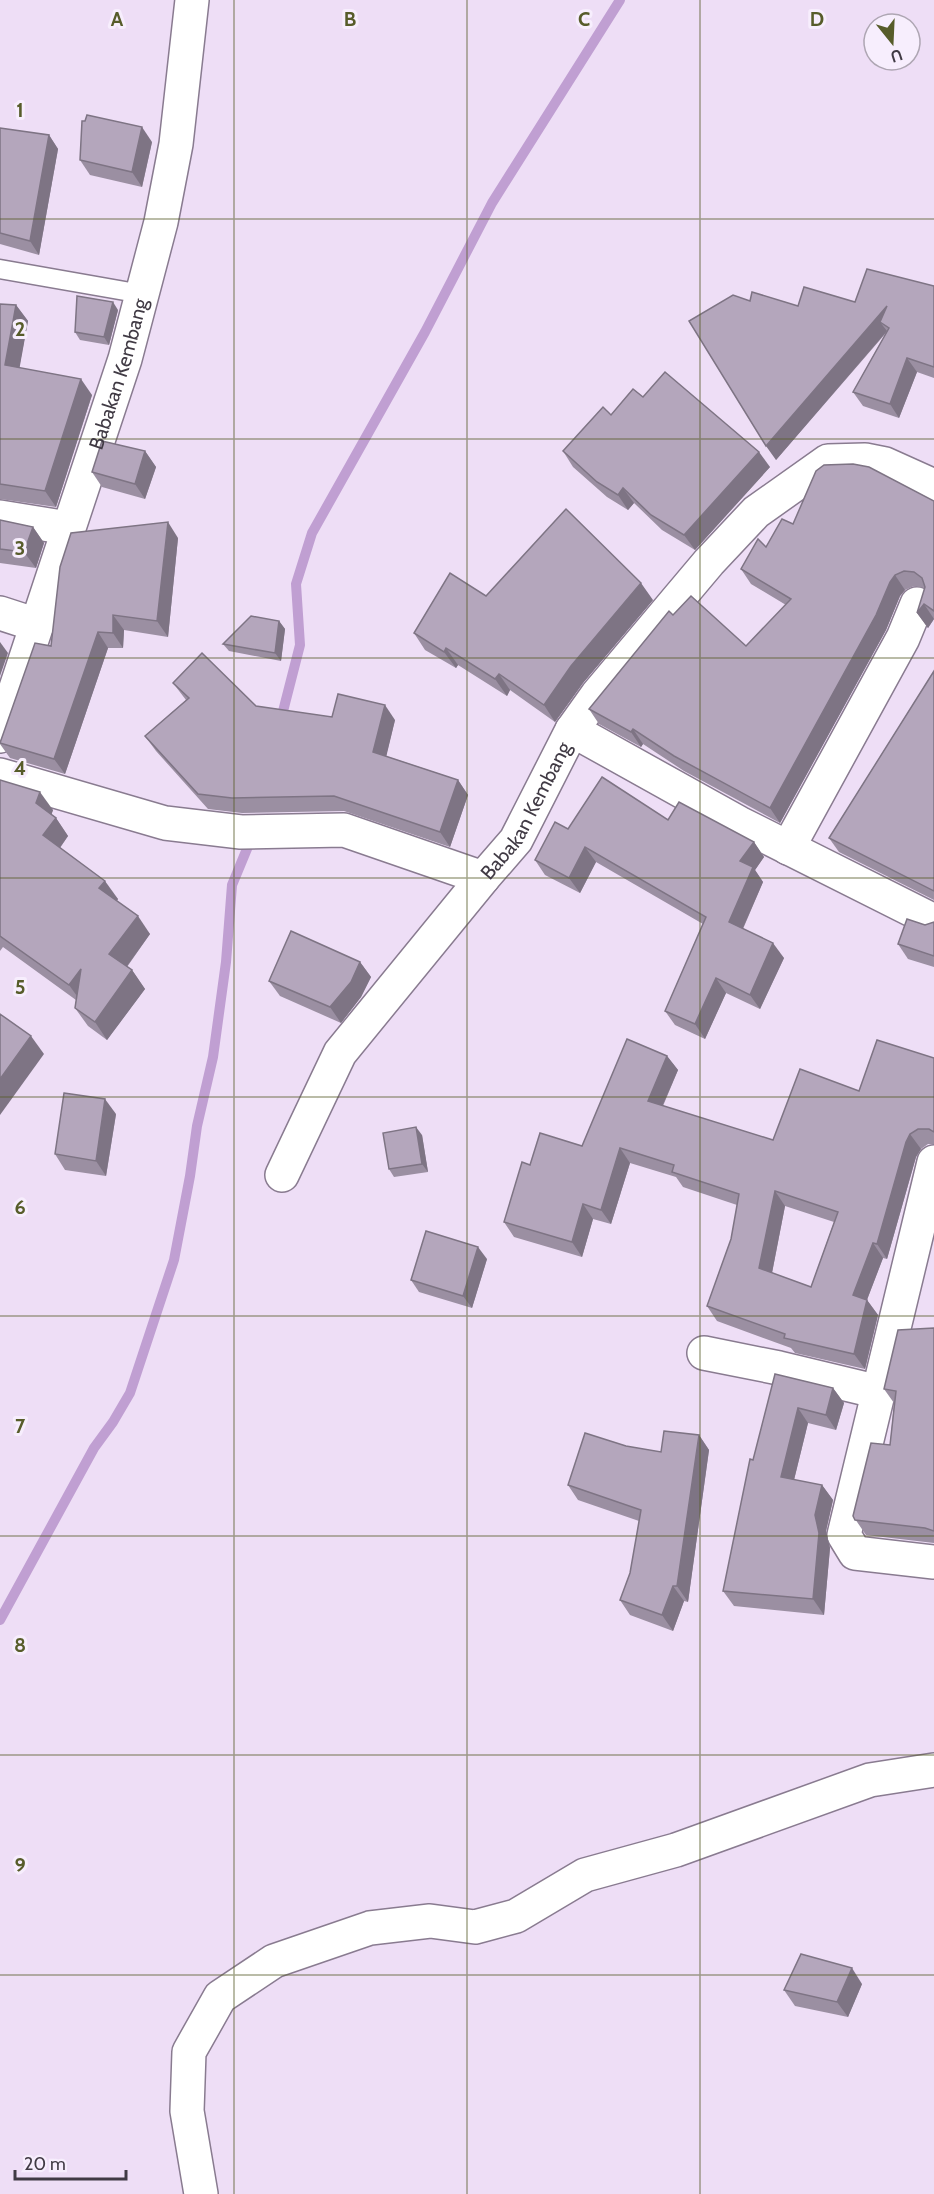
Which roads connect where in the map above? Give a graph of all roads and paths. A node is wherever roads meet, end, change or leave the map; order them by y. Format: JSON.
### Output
{"nodes":[{"id":1,"x":192,"y":0,"type":"edge"},
{"id":2,"x":0,"y":269,"type":"edge"},
{"id":3,"x":142,"y":294,"type":"junction"},
{"id":4,"x":934,"y":486,"type":"edge"},
{"id":5,"x":0,"y":516,"type":"edge"},
{"id":6,"x":68,"y":528,"type":"junction"},
{"id":7,"x":917,"y":604,"type":"edge"},
{"id":8,"x":0,"y":613,"type":"edge"},
{"id":9,"x":37,"y":625,"type":"junction"},
{"id":10,"x":572,"y":730,"type":"junction"},
{"id":11,"x":0,"y":736,"type":"edge"},
{"id":12,"x":0,"y":775,"type":"edge"},
{"id":13,"x":788,"y":848,"type":"junction"},
{"id":14,"x":483,"y":878,"type":"junction"},
{"id":15,"x":934,"y":921,"type":"edge"},
{"id":16,"x":934,"y":1162,"type":"edge"},
{"id":17,"x":282,"y":1175,"type":"dead end"},
{"id":18,"x":923,"y":1254,"type":"edge"},
{"id":19,"x":704,"y":1353,"type":"dead end"},
{"id":20,"x":879,"y":1392,"type":"junction"},
{"id":21,"x":934,"y":1562,"type":"edge"},
{"id":22,"x":934,"y":1770,"type":"edge"},
{"id":23,"x":201,"y":2194,"type":"edge"}],
"edges":[{"from":1,"to":3,"type":"street","name":"Babakan Kembang"},
{"from":2,"to":3,"type":"lane"},
{"from":3,"to":6,"type":"street","name":"Babakan Kembang"},
{"from":4,"to":10,"type":"street","name":"Babakan Kembang"},
{"from":5,"to":6,"type":"street"},
{"from":6,"to":9,"type":"street","name":"Babakan Kembang"},
{"from":7,"to":13,"type":"street"},
{"from":8,"to":9,"type":"street"},
{"from":9,"to":11,"type":"street","name":"Babakan Kembang"},
{"from":10,"to":13,"type":"street"},
{"from":10,"to":14,"type":"street","name":"Babakan Kembang"},
{"from":12,"to":14,"type":"street","name":"Babakan Kembang"},
{"from":13,"to":15,"type":"street"},
{"from":14,"to":17,"type":"street"},
{"from":16,"to":18,"type":"street"},
{"from":18,"to":20,"type":"street"},
{"from":19,"to":20,"type":"street"},
{"from":20,"to":21,"type":"street"},
{"from":22,"to":23,"type":"street"}]}
